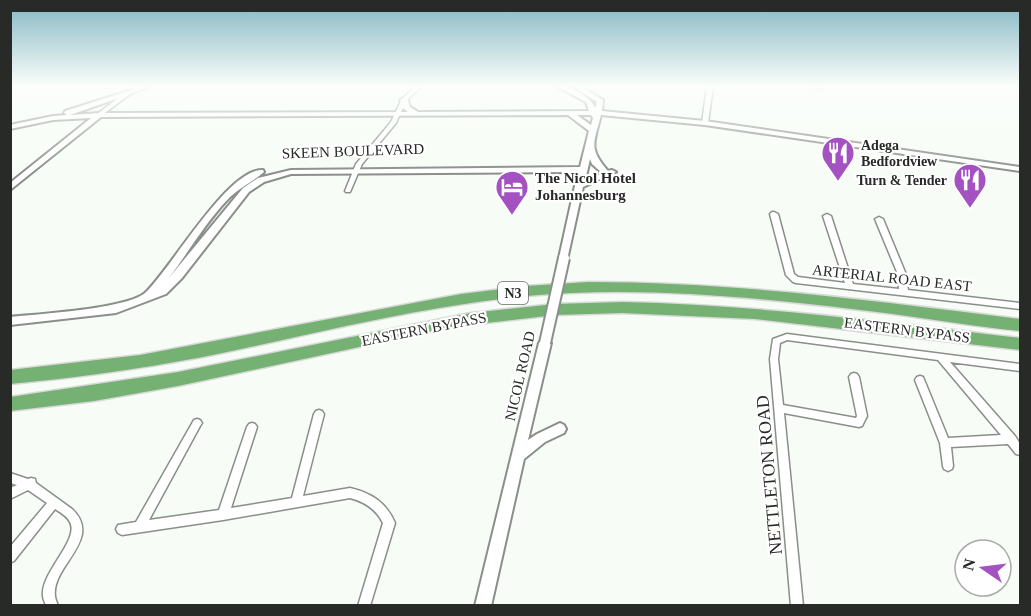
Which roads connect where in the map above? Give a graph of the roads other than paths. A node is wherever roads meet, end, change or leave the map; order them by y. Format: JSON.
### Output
{"nodes":[{"id":1,"x":63,"y":115,"type":"edge"},
{"id":2,"x":99,"y":115,"type":"junction"},
{"id":3,"x":119,"y":115,"type":"joint"},
{"id":4,"x":154,"y":115,"type":"edge"},
{"id":5,"x":397,"y":115,"type":"edge"},
{"id":6,"x":571,"y":115,"type":"edge"},
{"id":7,"x":596,"y":115,"type":"edge"},
{"id":8,"x":648,"y":115,"type":"edge"},
{"id":9,"x":707,"y":115,"type":"edge"},
{"id":10,"x":53,"y":118,"type":"junction"},
{"id":11,"x":706,"y":121,"type":"junction"},
{"id":12,"x":10,"y":127,"type":"edge"},
{"id":13,"x":593,"y":130,"type":"junction"},
{"id":14,"x":846,"y":142,"type":"junction"},
{"id":15,"x":590,"y":148,"type":"junction"},
{"id":16,"x":584,"y":166,"type":"junction"},
{"id":17,"x":435,"y":167,"type":"junction"},
{"id":18,"x":1020,"y":167,"type":"edge"},
{"id":19,"x":358,"y":168,"type":"junction"},
{"id":20,"x":561,"y":169,"type":"junction"},
{"id":21,"x":10,"y":188,"type":"edge"},
{"id":22,"x":579,"y":188,"type":"junction"},
{"id":23,"x":348,"y":191,"type":"dead end"},
{"id":24,"x":213,"y":213,"type":"junction"},
{"id":25,"x":225,"y":214,"type":"junction"},
{"id":26,"x":774,"y":214,"type":"dead end"},
{"id":27,"x":827,"y":216,"type":"dead end"},
{"id":28,"x":879,"y":219,"type":"dead end"},
{"id":29,"x":179,"y":260,"type":"junction"},
{"id":30,"x":190,"y":261,"type":"junction"},
{"id":31,"x":850,"y":287,"type":"junction"},
{"id":32,"x":904,"y":293,"type":"junction"},
{"id":33,"x":144,"y":298,"type":"junction"},
{"id":34,"x":1020,"y":306,"type":"edge"},
{"id":35,"x":10,"y":321,"type":"edge"},
{"id":36,"x":1020,"y":324,"type":"edge"},
{"id":37,"x":1020,"y":344,"type":"edge"},
{"id":38,"x":941,"y":357,"type":"junction"},
{"id":39,"x":1020,"y":367,"type":"edge"},
{"id":40,"x":10,"y":377,"type":"edge"},
{"id":41,"x":854,"y":377,"type":"dead end"},
{"id":42,"x":920,"y":380,"type":"dead end"},
{"id":43,"x":10,"y":404,"type":"edge"},
{"id":44,"x":779,"y":408,"type":"junction"},
{"id":45,"x":319,"y":414,"type":"dead end"},
{"id":46,"x":197,"y":423,"type":"dead end"},
{"id":47,"x":252,"y":427,"type":"dead end"},
{"id":48,"x":560,"y":429,"type":"dead end"},
{"id":49,"x":1011,"y":439,"type":"junction"},
{"id":50,"x":945,"y":443,"type":"junction"},
{"id":51,"x":1020,"y":451,"type":"edge"},
{"id":52,"x":519,"y":455,"type":"junction"},
{"id":53,"x":948,"y":466,"type":"dead end"},
{"id":54,"x":10,"y":478,"type":"edge"},
{"id":55,"x":31,"y":483,"type":"junction"},
{"id":56,"x":10,"y":495,"type":"edge"},
{"id":57,"x":54,"y":501,"type":"junction"},
{"id":58,"x":296,"y":502,"type":"junction"},
{"id":59,"x":223,"y":515,"type":"junction"},
{"id":60,"x":140,"y":525,"type":"junction"},
{"id":61,"x":122,"y":529,"type":"dead end"},
{"id":62,"x":10,"y":557,"type":"edge"},
{"id":63,"x":52,"y":606,"type":"edge"},
{"id":64,"x":364,"y":606,"type":"edge"},
{"id":65,"x":483,"y":606,"type":"edge"},
{"id":66,"x":797,"y":606,"type":"edge"}],
"edges":[{"from":1,"to":10,"type":"main road"},
{"from":2,"to":3,"type":"main road"},
{"from":2,"to":10,"type":"main road"},
{"from":2,"to":21,"type":"main road"},
{"from":3,"to":4,"type":"main road"},
{"from":5,"to":19,"type":"street"},
{"from":6,"to":13,"type":"main road"},
{"from":7,"to":13,"type":"main road","name":"NICOL ROAD"},
{"from":8,"to":11,"type":"main road"},
{"from":9,"to":11,"type":"street"},
{"from":10,"to":12,"type":"main road"},
{"from":11,"to":14,"type":"main road"},
{"from":11,"to":14,"type":"main road"},
{"from":13,"to":15,"type":"main road","name":"NICOL ROAD"},
{"from":14,"to":18,"type":"main road"},
{"from":15,"to":16,"type":"main road","name":"NICOL ROAD"},
{"from":15,"to":22,"type":"main road"},
{"from":16,"to":17,"type":"main road","name":"SKEEN BOULEVARD"},
{"from":16,"to":20,"type":"main road","name":"SKEEN BOULEVARD"},
{"from":16,"to":22,"type":"main road","name":"NICOL ROAD"},
{"from":17,"to":19,"type":"main road","name":"SKEEN BOULEVARD"},
{"from":17,"to":20,"type":"main road","name":"SKEEN BOULEVARD"},
{"from":19,"to":23,"type":"street"},
{"from":19,"to":24,"type":"main road","name":"SKEEN BOULEVARD"},
{"from":19,"to":25,"type":"main road","name":"SKEEN BOULEVARD"},
{"from":20,"to":22,"type":"main road"},
{"from":22,"to":52,"type":"main road","name":"NICOL ROAD","bridge":true},
{"from":24,"to":25,"type":"main road"},
{"from":24,"to":29,"type":"main road","name":"SKEEN BOULEVARD"},
{"from":25,"to":30,"type":"main road","name":"SKEEN BOULEVARD"},
{"from":26,"to":31,"type":"street","name":"ARTERIAL ROAD EAST"},
{"from":27,"to":31,"type":"street"},
{"from":28,"to":32,"type":"street"},
{"from":29,"to":30,"type":"main road"},
{"from":29,"to":33,"type":"main road","name":"SKEEN BOULEVARD"},
{"from":30,"to":33,"type":"main road","name":"SKEEN BOULEVARD"},
{"from":31,"to":32,"type":"street","name":"ARTERIAL ROAD EAST"},
{"from":32,"to":34,"type":"street","name":"ARTERIAL ROAD EAST"},
{"from":33,"to":35,"type":"main road","name":"SKEEN BOULEVARD"},
{"from":36,"to":40,"type":"highway","name":"EASTERN BYPASS","number":"N3"},
{"from":37,"to":43,"type":"highway","name":"EASTERN BYPASS","number":"N3"},
{"from":38,"to":39,"type":"street"},
{"from":38,"to":44,"type":"street","name":"NETTLETON ROAD"},
{"from":38,"to":49,"type":"street"},
{"from":41,"to":44,"type":"street"},
{"from":42,"to":50,"type":"street"},
{"from":44,"to":66,"type":"street","name":"NETTLETON ROAD"},
{"from":45,"to":58,"type":"street"},
{"from":46,"to":60,"type":"street"},
{"from":47,"to":59,"type":"street"},
{"from":48,"to":52,"type":"main road"},
{"from":49,"to":50,"type":"street"},
{"from":49,"to":51,"type":"street"},
{"from":50,"to":53,"type":"street"},
{"from":52,"to":65,"type":"main road","name":"NICOL ROAD"},
{"from":54,"to":55,"type":"street"},
{"from":55,"to":56,"type":"street"},
{"from":55,"to":57,"type":"street"},
{"from":57,"to":62,"type":"street"},
{"from":57,"to":63,"type":"street"},
{"from":58,"to":59,"type":"street"},
{"from":58,"to":64,"type":"street"},
{"from":59,"to":60,"type":"street"},
{"from":60,"to":61,"type":"street"}]}
